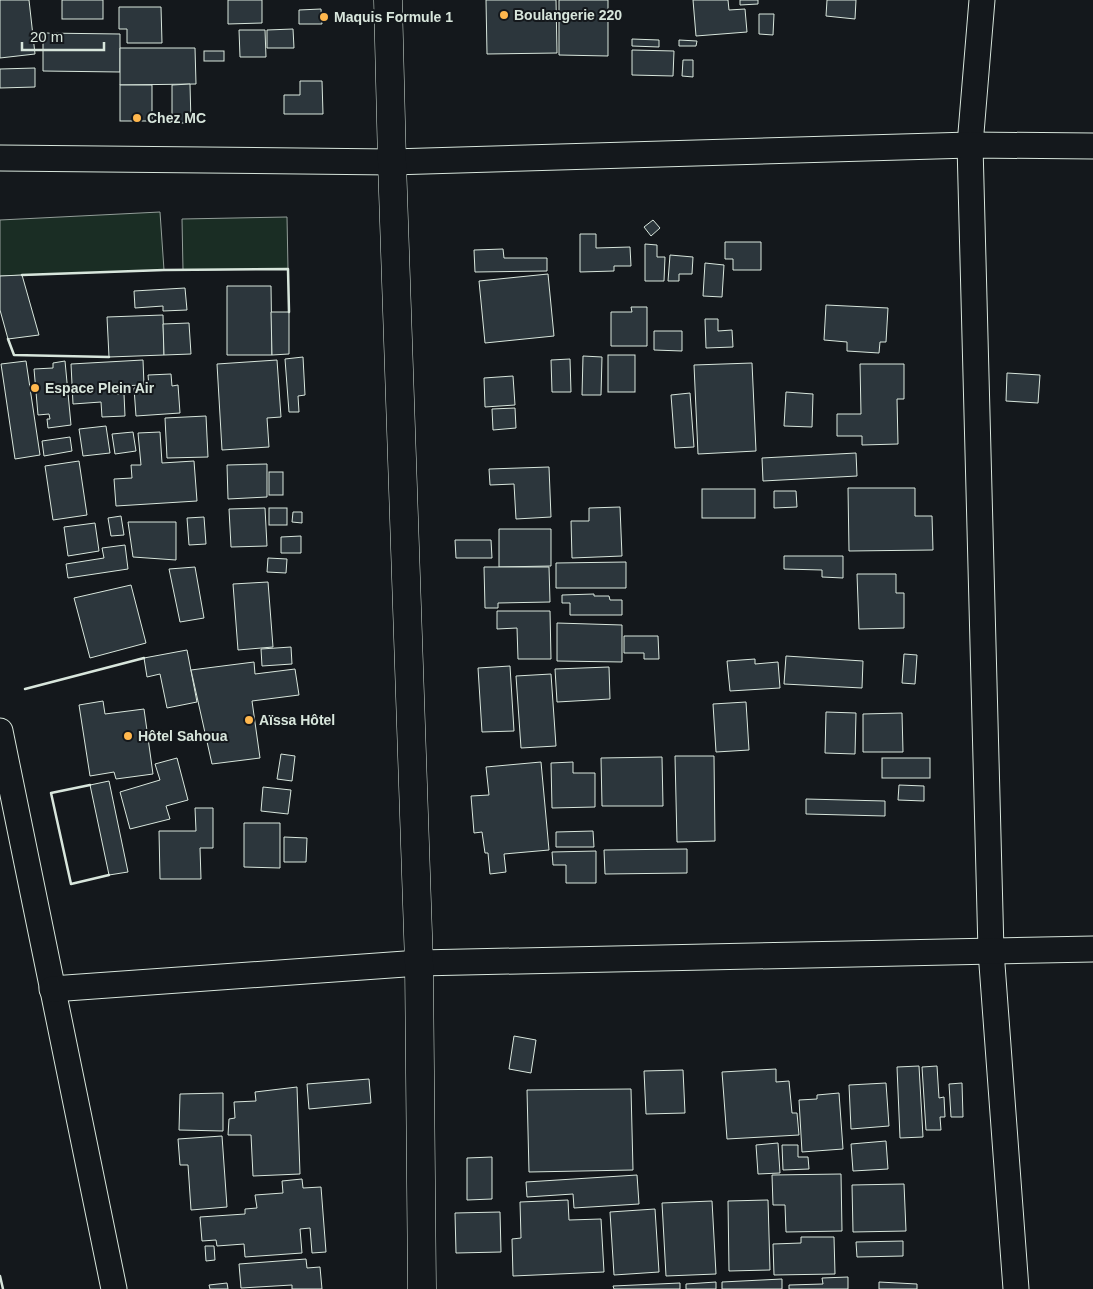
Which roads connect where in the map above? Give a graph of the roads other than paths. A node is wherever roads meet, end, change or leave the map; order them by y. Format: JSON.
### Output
{"nodes":[{"id":1,"x":388,"y":0,"type":"edge"},
{"id":2,"x":982,"y":0,"type":"edge"},
{"id":3,"x":970,"y":145,"type":"junction"},
{"id":4,"x":1093,"y":146,"type":"edge"},
{"id":5,"x":0,"y":158,"type":"edge"},
{"id":6,"x":392,"y":162,"type":"junction"},
{"id":7,"x":0,"y":731,"type":"edge"},
{"id":8,"x":1093,"y":949,"type":"edge"},
{"id":9,"x":991,"y":951,"type":"junction"},
{"id":10,"x":419,"y":964,"type":"junction"},
{"id":11,"x":52,"y":989,"type":"junction"},
{"id":12,"x":114,"y":1289,"type":"edge"},
{"id":13,"x":422,"y":1289,"type":"edge"},
{"id":14,"x":1016,"y":1289,"type":"edge"}],
"edges":[{"from":1,"to":6,"type":"street"},
{"from":2,"to":3,"type":"street"},
{"from":3,"to":4,"type":"street"},
{"from":3,"to":6,"type":"street"},
{"from":3,"to":9,"type":"street"},
{"from":5,"to":6,"type":"street"},
{"from":6,"to":10,"type":"street"},
{"from":7,"to":11,"type":"street"},
{"from":8,"to":9,"type":"street"},
{"from":9,"to":10,"type":"street"},
{"from":9,"to":14,"type":"street"},
{"from":10,"to":11,"type":"street"},
{"from":10,"to":13,"type":"street"},
{"from":11,"to":12,"type":"street"}]}
